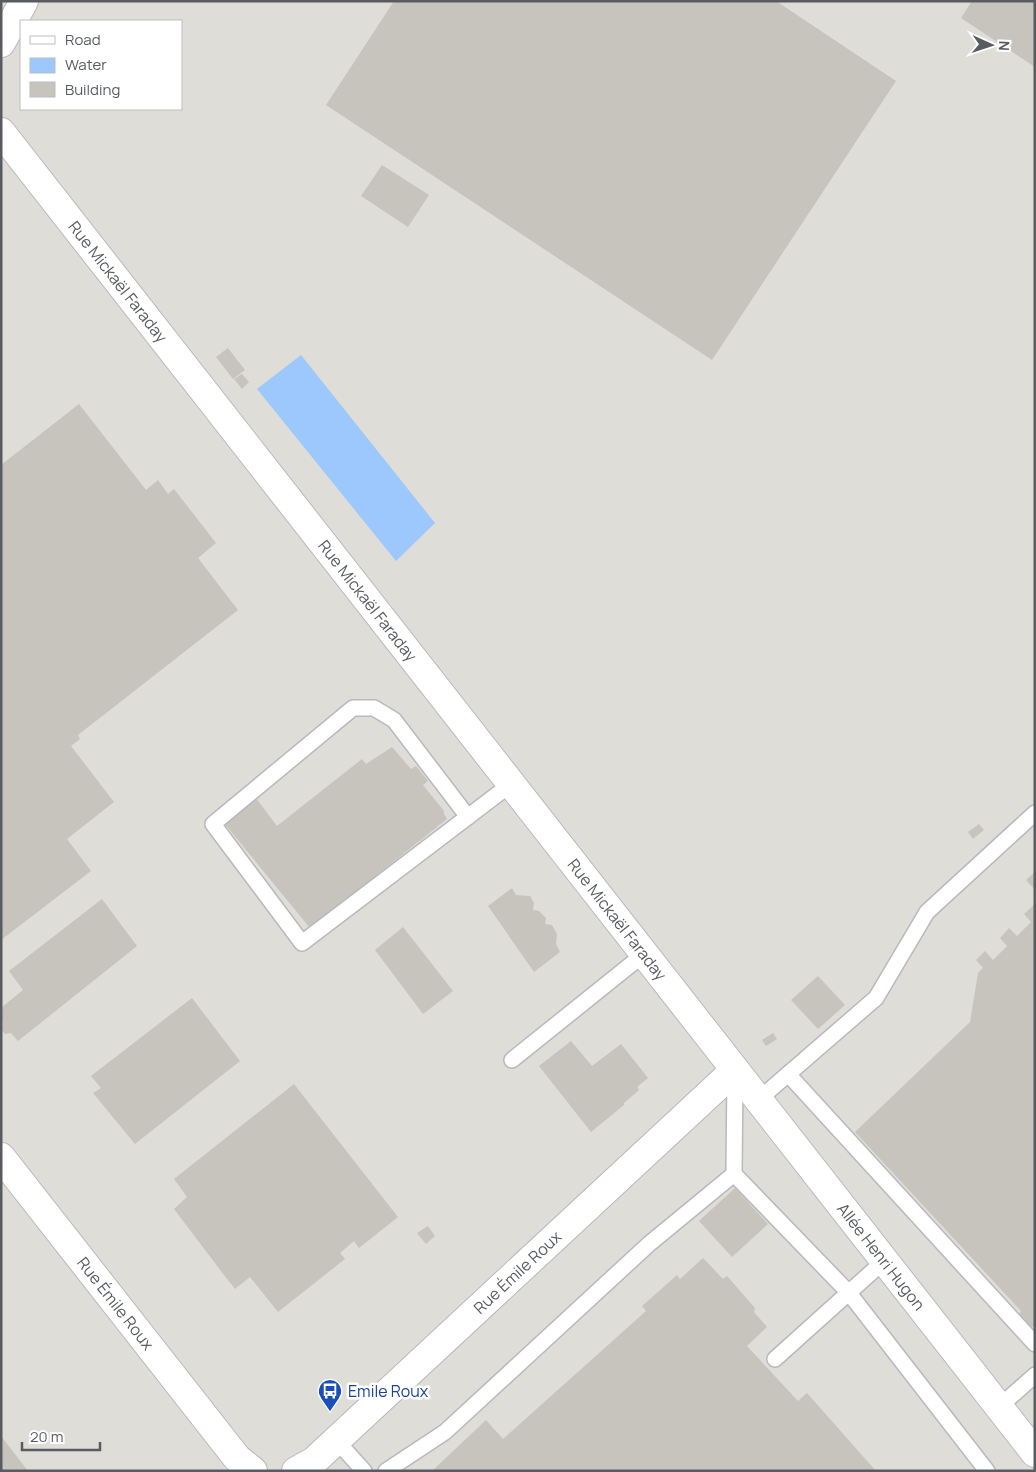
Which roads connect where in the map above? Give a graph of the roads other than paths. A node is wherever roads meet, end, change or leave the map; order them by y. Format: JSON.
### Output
{"nodes":[{"id":1,"x":24,"y":1,"type":"edge"},
{"id":2,"x":1,"y":43,"type":"edge"},
{"id":3,"x":1,"y":132,"type":"edge"},
{"id":4,"x":510,"y":784,"type":"junction"},
{"id":5,"x":1035,"y":813,"type":"edge"},
{"id":6,"x":468,"y":817,"type":"junction"},
{"id":7,"x":644,"y":954,"type":"junction"},
{"id":8,"x":512,"y":1060,"type":"dead end"},
{"id":9,"x":735,"y":1070,"type":"junction"},
{"id":10,"x":788,"y":1074,"type":"junction"},
{"id":11,"x":758,"y":1100,"type":"junction"},
{"id":12,"x":1,"y":1157,"type":"edge"},
{"id":13,"x":734,"y":1174,"type":"junction"},
{"id":14,"x":884,"y":1261,"type":"junction"},
{"id":15,"x":849,"y":1293,"type":"junction"},
{"id":16,"x":1035,"y":1344,"type":"edge"},
{"id":17,"x":775,"y":1359,"type":"dead end"},
{"id":18,"x":1035,"y":1374,"type":"edge"},
{"id":19,"x":998,"y":1408,"type":"junction"},
{"id":20,"x":336,"y":1440,"type":"junction"},
{"id":21,"x":1032,"y":1444,"type":"edge"},
{"id":22,"x":253,"y":1471,"type":"edge"},
{"id":23,"x":296,"y":1471,"type":"edge"},
{"id":24,"x":364,"y":1471,"type":"edge"},
{"id":25,"x":386,"y":1471,"type":"edge"},
{"id":26,"x":988,"y":1471,"type":"edge"}],
"edges":[{"from":1,"to":2,"type":"street"},
{"from":3,"to":4,"type":"street","name":"Rue Mickaël Faraday"},
{"from":4,"to":6,"type":"lane"},
{"from":4,"to":7,"type":"street","name":"Rue Mickaël Faraday"},
{"from":5,"to":10,"type":"lane"},
{"from":6,"to":6,"type":"lane"},
{"from":7,"to":8,"type":"lane"},
{"from":7,"to":9,"type":"street","name":"Rue Mickaël Faraday"},
{"from":9,"to":11,"type":"street","name":"Allée Henri Hugon"},
{"from":9,"to":13,"type":"lane"},
{"from":9,"to":20,"type":"street","name":"Rue Émile Roux"},
{"from":10,"to":11,"type":"lane"},
{"from":10,"to":16,"type":"lane"},
{"from":11,"to":14,"type":"street","name":"Allée Henri Hugon"},
{"from":12,"to":22,"type":"street","name":"Rue Émile Roux"},
{"from":13,"to":15,"type":"lane"},
{"from":13,"to":25,"type":"lane"},
{"from":14,"to":15,"type":"lane"},
{"from":14,"to":19,"type":"street","name":"Allée Henri Hugon"},
{"from":15,"to":17,"type":"lane"},
{"from":15,"to":26,"type":"lane"},
{"from":18,"to":19,"type":"lane"},
{"from":19,"to":21,"type":"street","name":"Allée Henri Hugon"},
{"from":20,"to":23,"type":"street","name":"Rue Émile Roux"},
{"from":20,"to":24,"type":"lane"}]}
